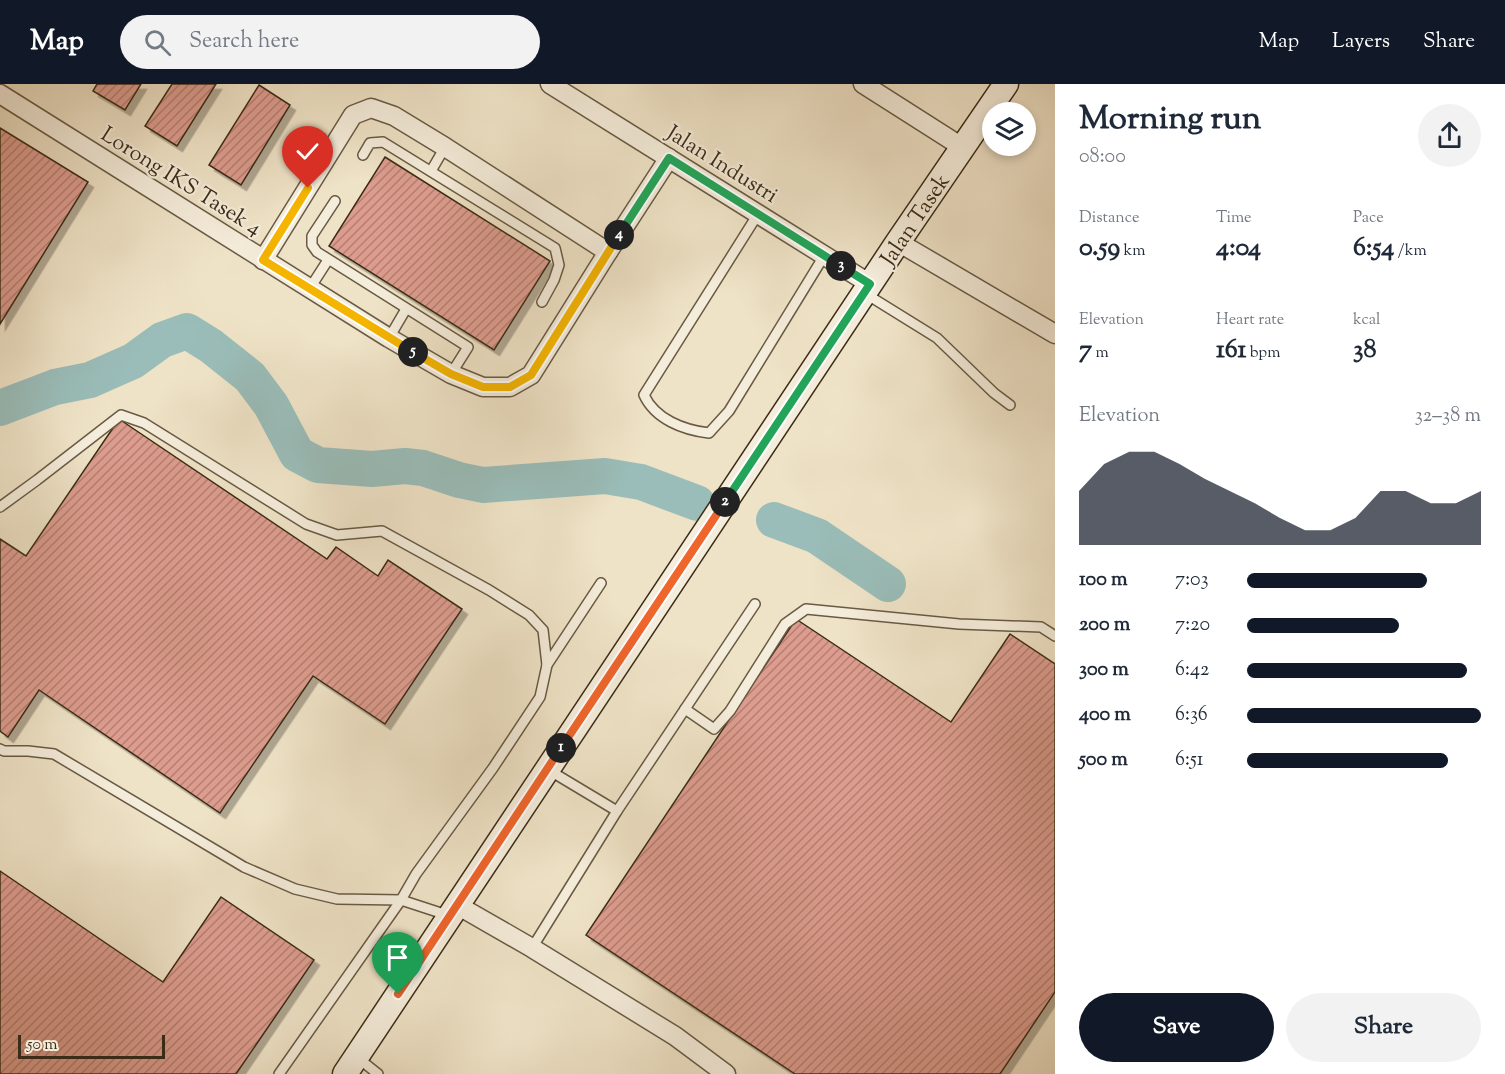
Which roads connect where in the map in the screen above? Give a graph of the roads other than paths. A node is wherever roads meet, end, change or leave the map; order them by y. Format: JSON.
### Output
{"nodes":[{"id":1,"x":550,"y":84,"type":"edge"},
{"id":2,"x":863,"y":84,"type":"edge"},
{"id":3,"x":1006,"y":84,"type":"edge"},
{"id":4,"x":0,"y":94,"type":"edge"},
{"id":5,"x":445,"y":147,"type":"junction"},
{"id":6,"x":962,"y":147,"type":"junction"},
{"id":7,"x":363,"y":155,"type":"dead end"},
{"id":8,"x":669,"y":158,"type":"junction"},
{"id":9,"x":431,"y":171,"type":"junction"},
{"id":10,"x":334,"y":201,"type":"dead end"},
{"id":11,"x":758,"y":214,"type":"junction"},
{"id":12,"x":898,"y":242,"type":"junction"},
{"id":13,"x":608,"y":252,"type":"junction"},
{"id":14,"x":824,"y":256,"type":"junction"},
{"id":15,"x":263,"y":260,"type":"junction"},
{"id":16,"x":328,"y":260,"type":"junction"},
{"id":17,"x":310,"y":288,"type":"junction"},
{"id":18,"x":867,"y":289,"type":"junction"},
{"id":19,"x":542,"y":302,"type":"dead end"},
{"id":20,"x":406,"y":309,"type":"junction"},
{"id":21,"x":1055,"y":334,"type":"edge"},
{"id":22,"x":388,"y":338,"type":"junction"},
{"id":23,"x":451,"y":374,"type":"junction"},
{"id":24,"x":1010,"y":405,"type":"dead end"},
{"id":25,"x":0,"y":507,"type":"edge"},
{"id":26,"x":601,"y":583,"type":"dead end"},
{"id":27,"x":755,"y":604,"type":"dead end"},
{"id":28,"x":1055,"y":636,"type":"edge"},
{"id":29,"x":547,"y":665,"type":"junction"},
{"id":30,"x":685,"y":709,"type":"junction"},
{"id":31,"x":0,"y":749,"type":"edge"},
{"id":32,"x":547,"y":769,"type":"junction"},
{"id":33,"x":617,"y":811,"type":"junction"},
{"id":34,"x":401,"y":900,"type":"junction"},
{"id":35,"x":453,"y":911,"type":"junction"},
{"id":36,"x":532,"y":948,"type":"junction"},
{"id":37,"x":350,"y":1065,"type":"edge"},
{"id":38,"x":279,"y":1074,"type":"edge"},
{"id":39,"x":378,"y":1074,"type":"edge"},
{"id":40,"x":726,"y":1074,"type":"edge"}],
"edges":[{"from":1,"to":8,"type":"street","name":"Jalan Industri"},
{"from":2,"to":6,"type":"street"},
{"from":3,"to":6,"type":"main road","name":"Jalan Tasek"},
{"from":4,"to":15,"type":"street","name":"Lorong IKS Tasek 4"},
{"from":5,"to":9,"type":"lane"},
{"from":5,"to":13,"type":"street"},
{"from":5,"to":15,"type":"street"},
{"from":6,"to":12,"type":"main road","name":"Jalan Tasek"},
{"from":7,"to":9,"type":"lane"},
{"from":8,"to":11,"type":"street","name":"Jalan Industri"},
{"from":8,"to":13,"type":"street"},
{"from":9,"to":19,"type":"lane"},
{"from":10,"to":16,"type":"lane"},
{"from":11,"to":14,"type":"street","name":"Jalan Industri"},
{"from":11,"to":14,"type":"lane"},
{"from":12,"to":18,"type":"main road","name":"Jalan Tasek"},
{"from":12,"to":21,"type":"street"},
{"from":13,"to":23,"type":"street","name":"Lorong IKS Tasek 4"},
{"from":14,"to":18,"type":"street","name":"Jalan Industri"},
{"from":15,"to":17,"type":"street","name":"Lorong IKS Tasek 4"},
{"from":16,"to":17,"type":"lane"},
{"from":16,"to":20,"type":"lane"},
{"from":17,"to":22,"type":"street","name":"Lorong IKS Tasek 4"},
{"from":18,"to":24,"type":"lane"},
{"from":18,"to":32,"type":"main road","name":"Jalan Tasek"},
{"from":20,"to":22,"type":"lane"},
{"from":20,"to":23,"type":"lane"},
{"from":22,"to":23,"type":"street","name":"Lorong IKS Tasek 4"},
{"from":25,"to":29,"type":"lane"},
{"from":26,"to":29,"type":"lane"},
{"from":27,"to":30,"type":"lane"},
{"from":28,"to":30,"type":"lane"},
{"from":29,"to":34,"type":"lane"},
{"from":30,"to":33,"type":"lane"},
{"from":31,"to":34,"type":"lane"},
{"from":32,"to":33,"type":"lane"},
{"from":32,"to":35,"type":"main road","name":"Jalan Tasek"},
{"from":33,"to":36,"type":"lane"},
{"from":34,"to":35,"type":"lane"},
{"from":34,"to":38,"type":"lane"},
{"from":35,"to":36,"type":"street"},
{"from":35,"to":37,"type":"main road","name":"Jalan Tasek"},
{"from":36,"to":40,"type":"street"},
{"from":37,"to":39,"type":"lane"}]}
